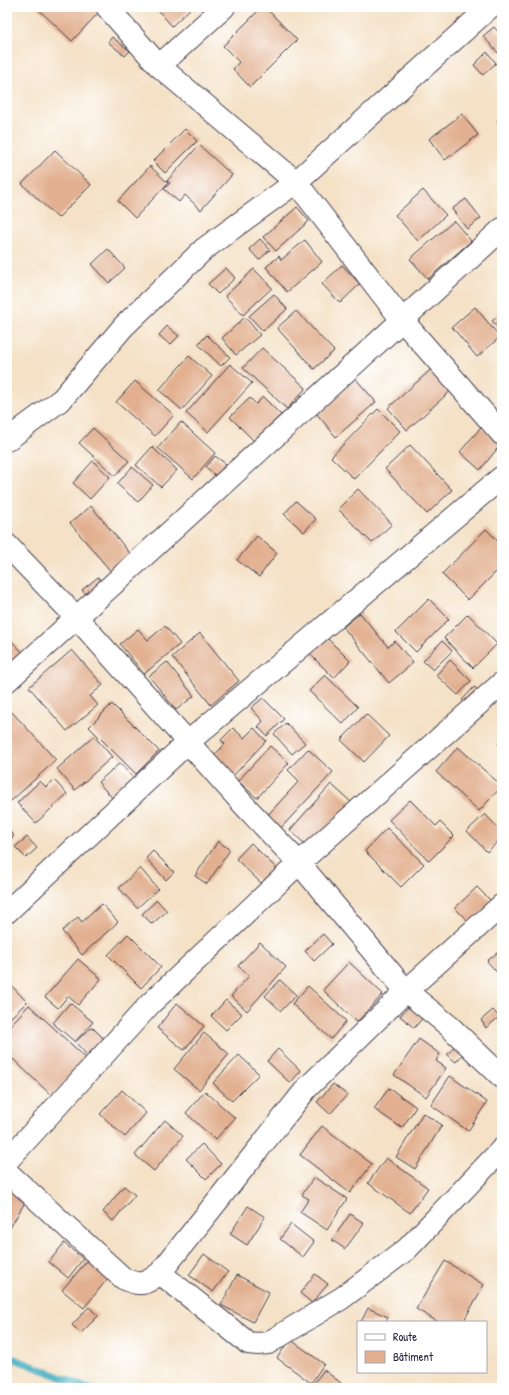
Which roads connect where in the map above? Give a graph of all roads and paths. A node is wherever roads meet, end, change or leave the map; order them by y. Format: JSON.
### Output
{"nodes":[{"id":1,"x":107,"y":7,"type":"edge"},
{"id":2,"x":224,"y":7,"type":"edge"},
{"id":3,"x":490,"y":7,"type":"edge"},
{"id":4,"x":159,"y":66,"type":"junction"},
{"id":5,"x":296,"y":182,"type":"junction"},
{"id":6,"x":502,"y":229,"type":"edge"},
{"id":7,"x":402,"y":320,"type":"junction"},
{"id":8,"x":502,"y":434,"type":"edge"},
{"id":9,"x":7,"y":440,"type":"edge"},
{"id":10,"x":502,"y":477,"type":"edge"},
{"id":11,"x":7,"y":544,"type":"edge"},
{"id":12,"x":77,"y":618,"type":"junction"},
{"id":13,"x":7,"y":681,"type":"edge"},
{"id":14,"x":502,"y":683,"type":"edge"},
{"id":15,"x":187,"y":743,"type":"junction"},
{"id":16,"x":299,"y":863,"type":"junction"},
{"id":17,"x":502,"y":905,"type":"edge"},
{"id":18,"x":7,"y":912,"type":"edge"},
{"id":19,"x":406,"y":991,"type":"junction"},
{"id":20,"x":502,"y":1077,"type":"edge"},
{"id":21,"x":502,"y":1149,"type":"edge"},
{"id":22,"x":7,"y":1161,"type":"edge"},
{"id":23,"x":7,"y":1172,"type":"edge"},
{"id":24,"x":160,"y":1273,"type":"junction"}],
"edges":[{"from":1,"to":4,"type":"street"},
{"from":2,"to":4,"type":"street"},
{"from":3,"to":5,"type":"street"},
{"from":4,"to":5,"type":"street"},
{"from":5,"to":7,"type":"street"},
{"from":5,"to":9,"type":"street"},
{"from":6,"to":7,"type":"street"},
{"from":7,"to":8,"type":"street"},
{"from":7,"to":12,"type":"street"},
{"from":10,"to":15,"type":"street"},
{"from":11,"to":12,"type":"street"},
{"from":12,"to":13,"type":"street"},
{"from":12,"to":15,"type":"street"},
{"from":14,"to":16,"type":"street"},
{"from":15,"to":16,"type":"street"},
{"from":15,"to":18,"type":"street"},
{"from":16,"to":19,"type":"street"},
{"from":16,"to":22,"type":"street"},
{"from":17,"to":19,"type":"street"},
{"from":19,"to":20,"type":"street"},
{"from":19,"to":24,"type":"street"},
{"from":21,"to":24,"type":"street"},
{"from":23,"to":24,"type":"street"}]}
